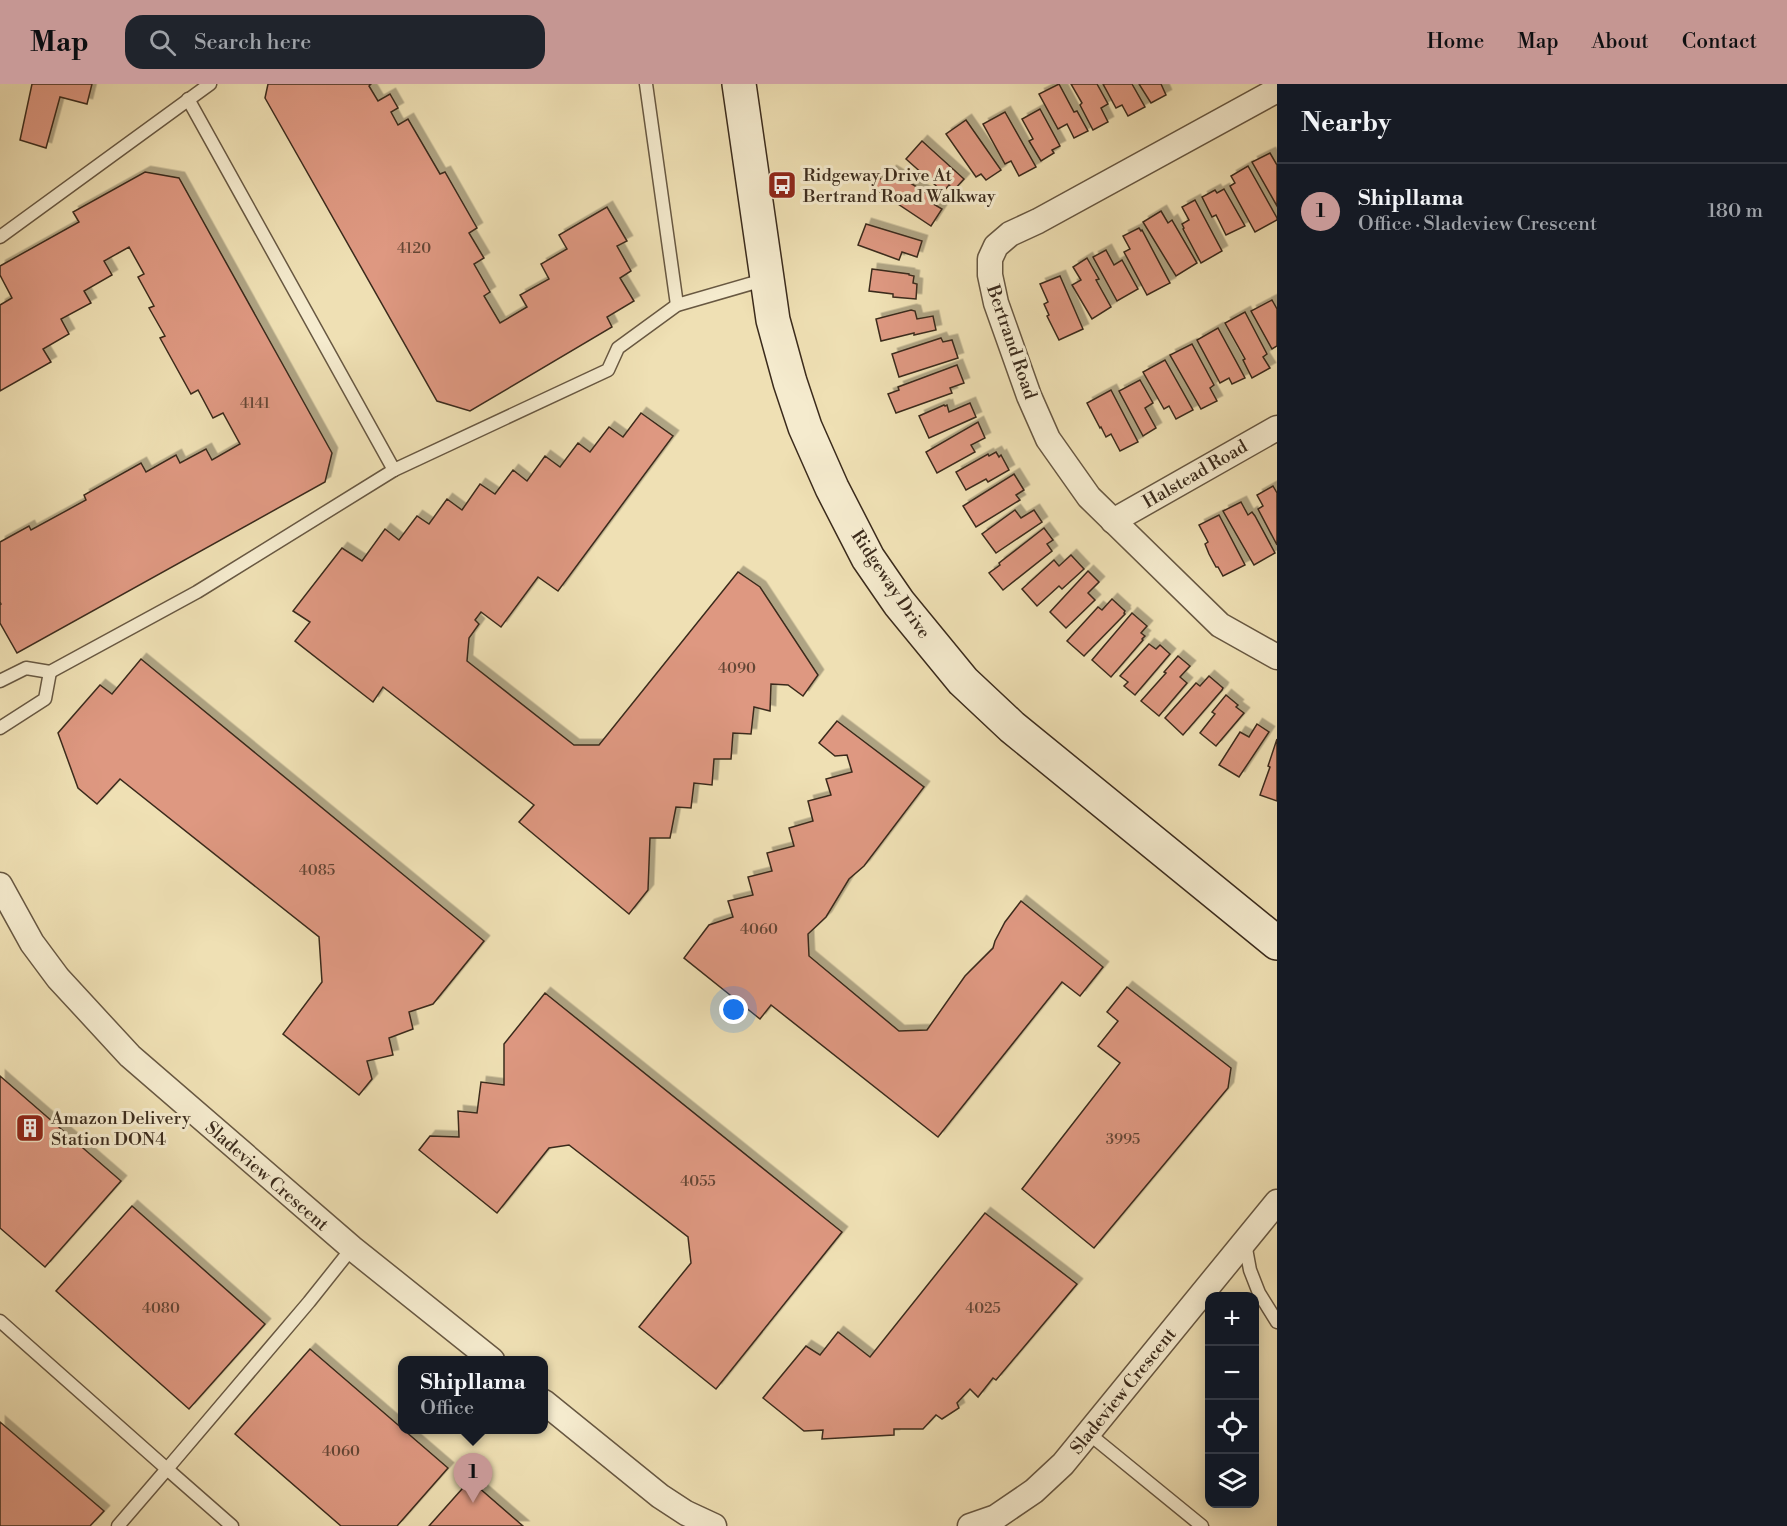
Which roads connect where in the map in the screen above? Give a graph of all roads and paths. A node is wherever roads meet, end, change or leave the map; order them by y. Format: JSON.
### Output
{"nodes":[{"id":1,"x":210,"y":84,"type":"edge"},
{"id":2,"x":646,"y":84,"type":"edge"},
{"id":3,"x":739,"y":84,"type":"edge"},
{"id":4,"x":1277,"y":90,"type":"edge"},
{"id":5,"x":188,"y":99,"type":"junction"},
{"id":6,"x":0,"y":237,"type":"edge"},
{"id":7,"x":767,"y":279,"type":"junction"},
{"id":8,"x":677,"y":305,"type":"junction"},
{"id":9,"x":1277,"y":428,"type":"edge"},
{"id":10,"x":394,"y":470,"type":"junction"},
{"id":11,"x":1113,"y":521,"type":"junction"},
{"id":12,"x":1277,"y":657,"type":"edge"},
{"id":13,"x":50,"y":672,"type":"junction"},
{"id":14,"x":0,"y":681,"type":"edge"},
{"id":15,"x":0,"y":728,"type":"edge"},
{"id":16,"x":0,"y":885,"type":"edge"},
{"id":17,"x":1277,"y":943,"type":"edge"},
{"id":18,"x":1277,"y":1202,"type":"edge"},
{"id":19,"x":1245,"y":1242,"type":"junction"},
{"id":20,"x":352,"y":1248,"type":"junction"},
{"id":21,"x":0,"y":1321,"type":"edge"},
{"id":22,"x":1277,"y":1322,"type":"edge"},
{"id":23,"x":487,"y":1356,"type":"edge"},
{"id":24,"x":548,"y":1406,"type":"edge"},
{"id":25,"x":1088,"y":1433,"type":"junction"},
{"id":26,"x":167,"y":1469,"type":"junction"},
{"id":27,"x":118,"y":1526,"type":"edge"},
{"id":28,"x":232,"y":1526,"type":"edge"},
{"id":29,"x":714,"y":1526,"type":"edge"},
{"id":30,"x":970,"y":1526,"type":"edge"},
{"id":31,"x":1202,"y":1526,"type":"edge"}],
"edges":[{"from":1,"to":5,"type":"lane"},
{"from":2,"to":8,"type":"lane"},
{"from":3,"to":7,"type":"street","name":"Ridgeway Drive"},
{"from":4,"to":11,"type":"street","name":"Bertrand Road"},
{"from":5,"to":6,"type":"lane"},
{"from":5,"to":10,"type":"lane"},
{"from":7,"to":8,"type":"lane"},
{"from":7,"to":17,"type":"street","name":"Ridgeway Drive"},
{"from":8,"to":10,"type":"lane"},
{"from":9,"to":11,"type":"street","name":"Halstead Road"},
{"from":10,"to":13,"type":"lane"},
{"from":11,"to":12,"type":"street","name":"Bertrand Road"},
{"from":13,"to":14,"type":"lane"},
{"from":13,"to":15,"type":"lane"},
{"from":16,"to":20,"type":"street","name":"Sladeview Crescent"},
{"from":18,"to":19,"type":"street","name":"Sladeview Crescent"},
{"from":19,"to":22,"type":"lane"},
{"from":19,"to":25,"type":"street","name":"Sladeview Crescent"},
{"from":20,"to":23,"type":"street","name":"Sladeview Crescent"},
{"from":20,"to":26,"type":"lane"},
{"from":21,"to":26,"type":"lane"},
{"from":24,"to":29,"type":"street"},
{"from":25,"to":30,"type":"street","name":"Sladeview Crescent"},
{"from":25,"to":31,"type":"lane"},
{"from":26,"to":27,"type":"lane"},
{"from":26,"to":28,"type":"lane"}]}
